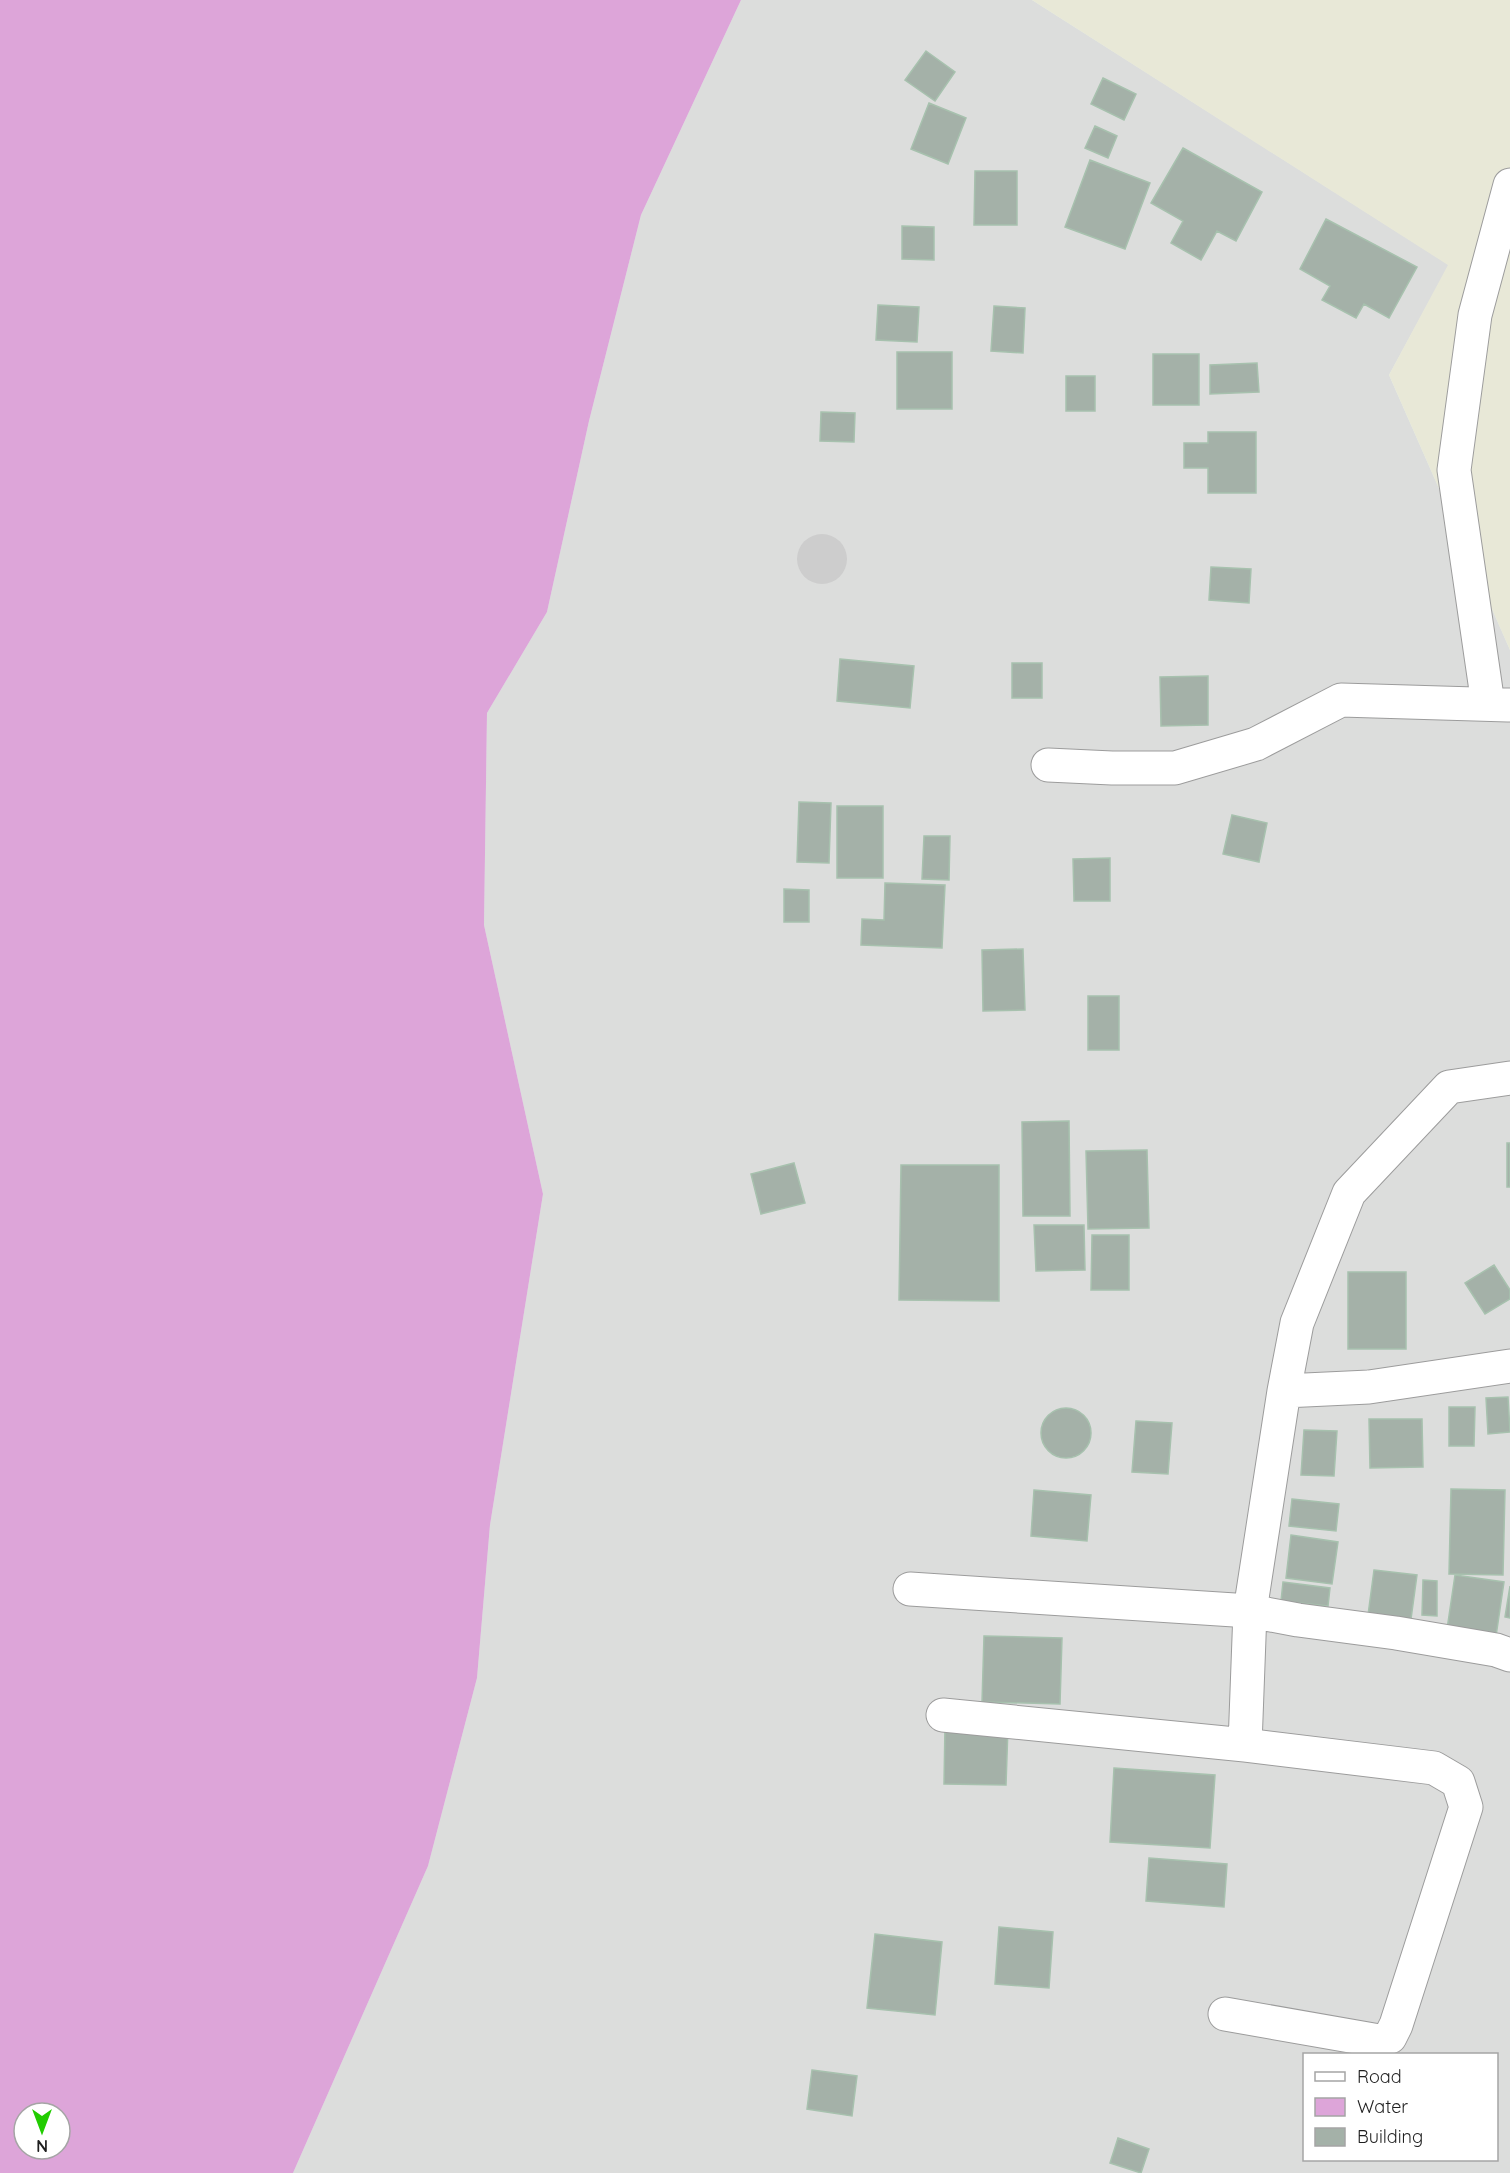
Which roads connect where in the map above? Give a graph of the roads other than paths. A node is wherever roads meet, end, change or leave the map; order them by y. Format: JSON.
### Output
{"nodes":[{"id":1,"x":1510,"y":185,"type":"edge"},
{"id":2,"x":1499,"y":705,"type":"edge"},
{"id":3,"x":1048,"y":765,"type":"dead end"},
{"id":4,"x":1510,"y":1078,"type":"edge"},
{"id":5,"x":1510,"y":1366,"type":"edge"},
{"id":6,"x":1284,"y":1391,"type":"junction"},
{"id":7,"x":910,"y":1589,"type":"dead end"},
{"id":8,"x":1250,"y":1611,"type":"junction"},
{"id":9,"x":1510,"y":1655,"type":"edge"},
{"id":10,"x":943,"y":1715,"type":"dead end"},
{"id":11,"x":1245,"y":1745,"type":"junction"},
{"id":12,"x":1225,"y":2014,"type":"dead end"}],
"edges":[{"from":1,"to":2,"type":"street"},
{"from":2,"to":3,"type":"street"},
{"from":4,"to":6,"type":"street"},
{"from":5,"to":6,"type":"street"},
{"from":6,"to":8,"type":"street"},
{"from":7,"to":8,"type":"street"},
{"from":8,"to":9,"type":"street"},
{"from":8,"to":11,"type":"street"},
{"from":10,"to":11,"type":"street"},
{"from":11,"to":12,"type":"street"}]}
